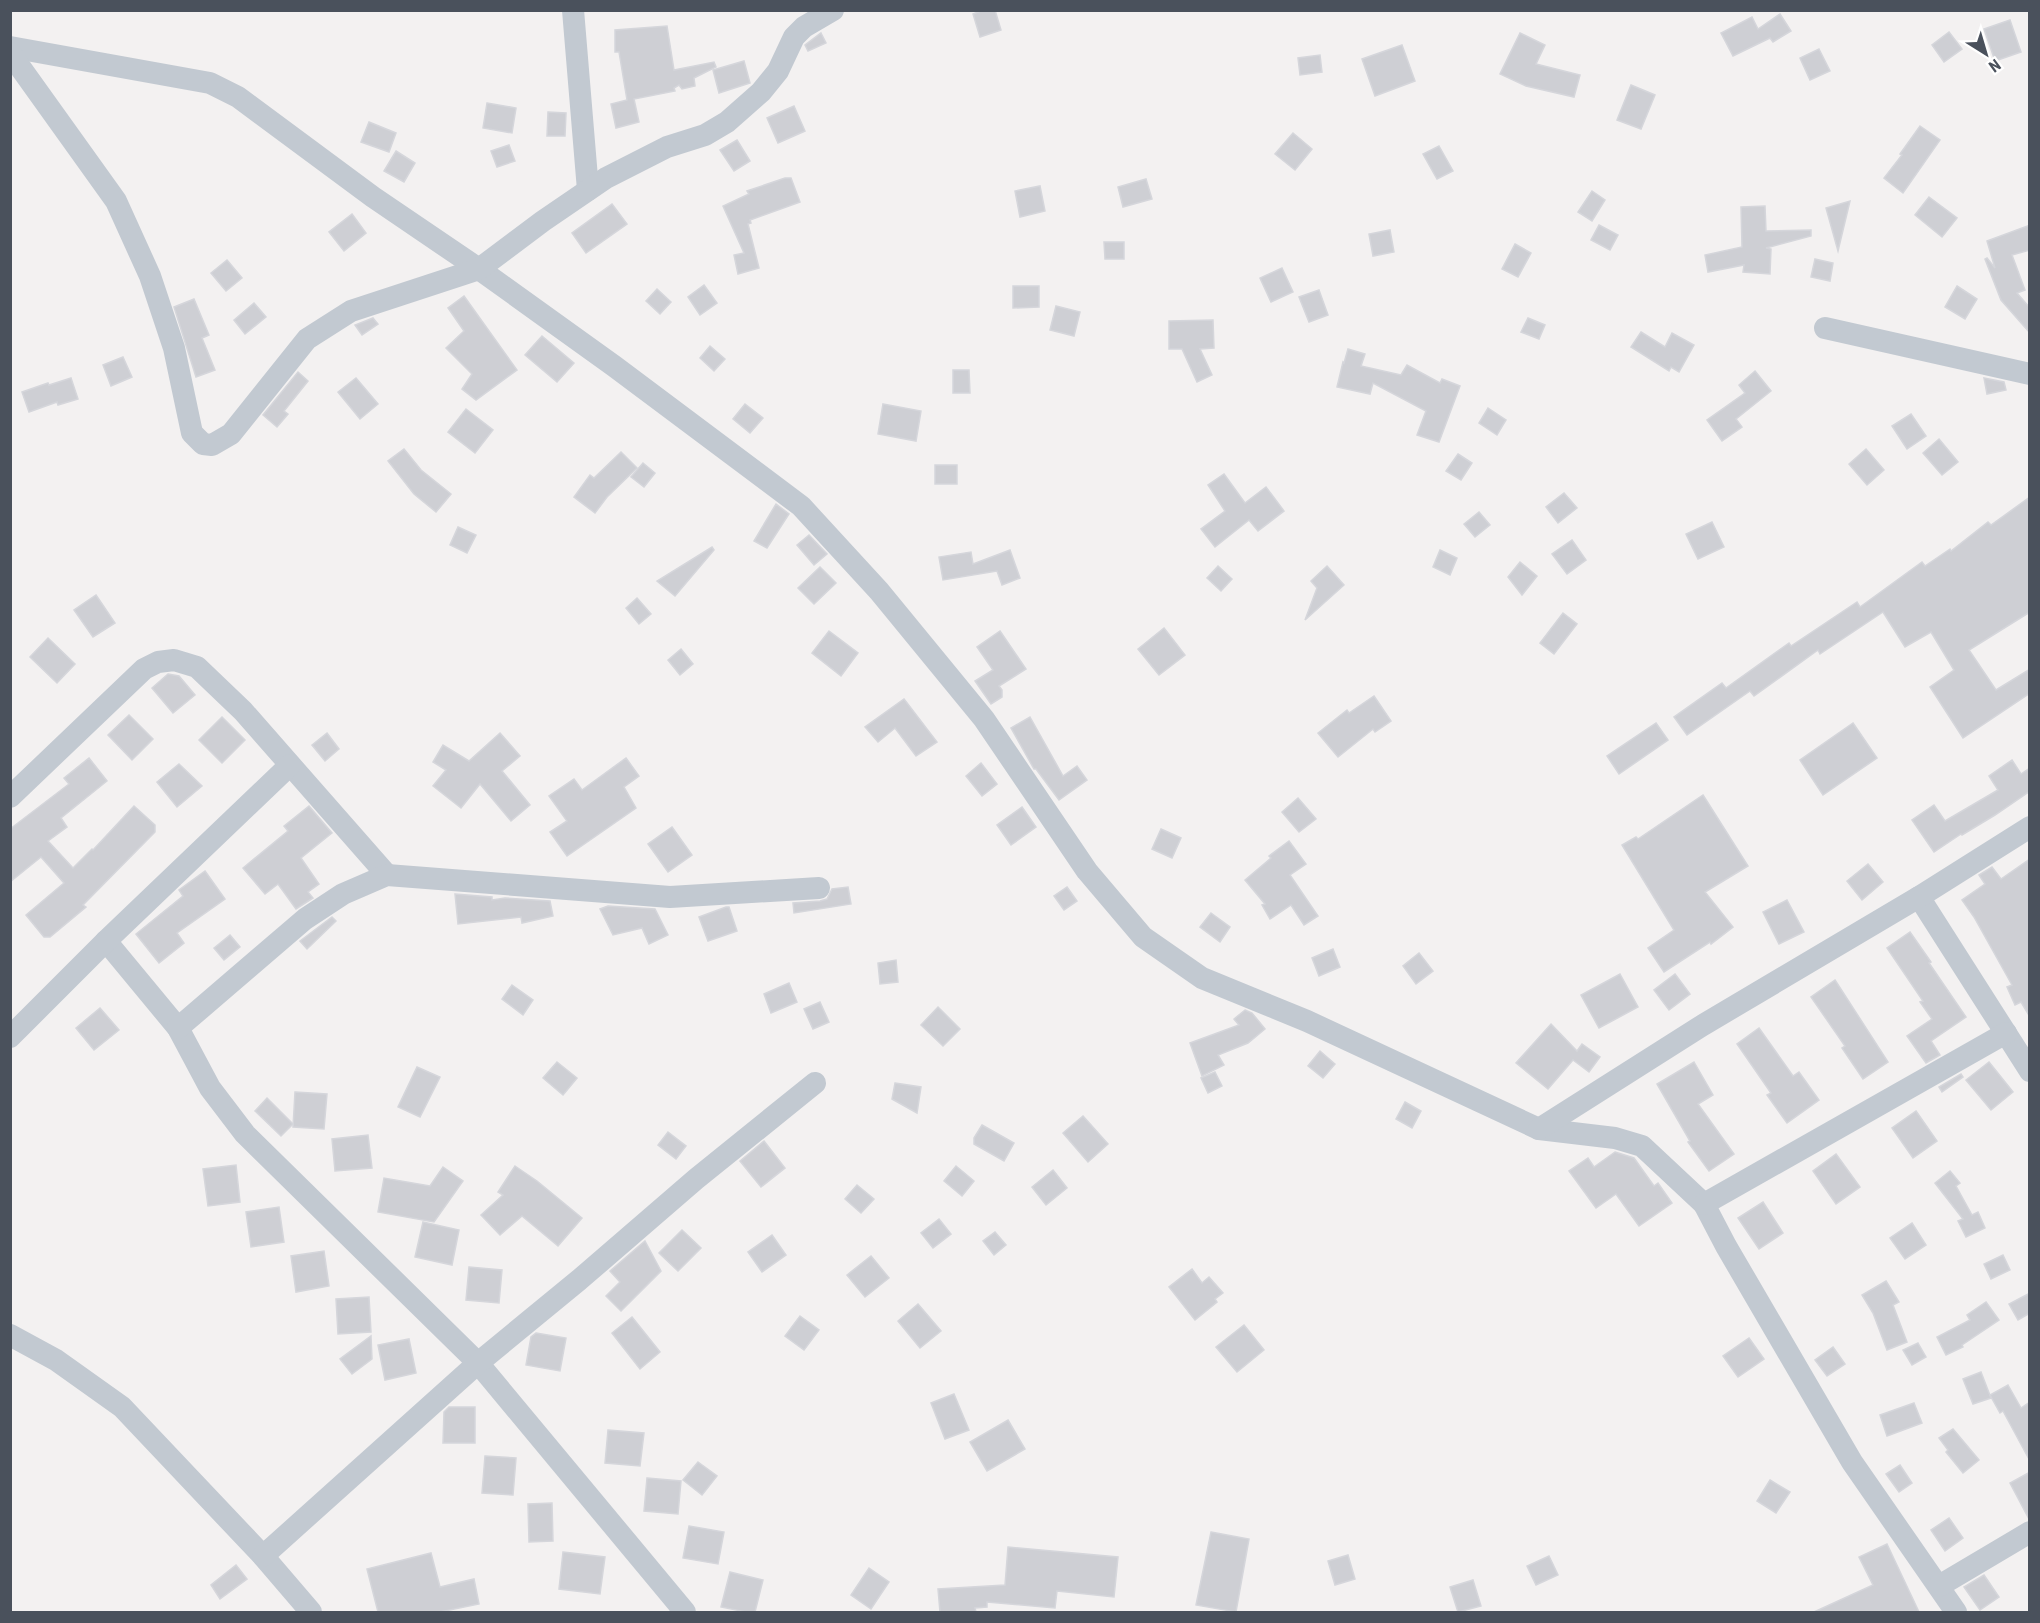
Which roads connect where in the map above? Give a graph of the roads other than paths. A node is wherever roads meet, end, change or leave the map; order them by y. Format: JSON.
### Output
{"nodes":[{"id":1,"x":573,"y":10,"type":"edge"},
{"id":2,"x":833,"y":10,"type":"edge"},
{"id":3,"x":10,"y":47,"type":"edge"},
{"id":4,"x":10,"y":53,"type":"edge"},
{"id":5,"x":588,"y":190,"type":"junction"},
{"id":6,"x":478,"y":269,"type":"junction"},
{"id":7,"x":1825,"y":328,"type":"dead end"},
{"id":8,"x":2030,"y":374,"type":"edge"},
{"id":9,"x":290,"y":765,"type":"junction"},
{"id":10,"x":10,"y":797,"type":"edge"},
{"id":11,"x":2030,"y":827,"type":"edge"},
{"id":12,"x":387,"y":875,"type":"junction"},
{"id":13,"x":819,"y":888,"type":"dead end"},
{"id":14,"x":1918,"y":897,"type":"junction"},
{"id":15,"x":106,"y":941,"type":"junction"},
{"id":16,"x":178,"y":1028,"type":"junction"},
{"id":17,"x":2006,"y":1033,"type":"junction"},
{"id":18,"x":10,"y":1037,"type":"edge"},
{"id":19,"x":2030,"y":1071,"type":"edge"},
{"id":20,"x":815,"y":1083,"type":"dead end"},
{"id":21,"x":1539,"y":1129,"type":"junction"},
{"id":22,"x":1704,"y":1204,"type":"junction"},
{"id":23,"x":10,"y":1335,"type":"edge"},
{"id":24,"x":478,"y":1363,"type":"junction"},
{"id":25,"x":2030,"y":1532,"type":"edge"},
{"id":26,"x":263,"y":1556,"type":"junction"},
{"id":27,"x":1939,"y":1586,"type":"junction"},
{"id":28,"x":311,"y":1612,"type":"edge"},
{"id":29,"x":685,"y":1612,"type":"edge"},
{"id":30,"x":1956,"y":1612,"type":"edge"}],
"edges":[{"from":1,"to":5,"type":"street"},
{"from":2,"to":5,"type":"street"},
{"from":3,"to":6,"type":"street"},
{"from":4,"to":6,"type":"street"},
{"from":5,"to":6,"type":"street"},
{"from":6,"to":21,"type":"street"},
{"from":7,"to":8,"type":"street"},
{"from":9,"to":10,"type":"street"},
{"from":9,"to":12,"type":"street"},
{"from":9,"to":15,"type":"street"},
{"from":11,"to":14,"type":"street"},
{"from":12,"to":13,"type":"street"},
{"from":12,"to":16,"type":"street"},
{"from":14,"to":17,"type":"street"},
{"from":14,"to":21,"type":"street"},
{"from":15,"to":16,"type":"street"},
{"from":15,"to":18,"type":"street"},
{"from":16,"to":24,"type":"street"},
{"from":17,"to":19,"type":"street"},
{"from":17,"to":22,"type":"street"},
{"from":20,"to":24,"type":"street"},
{"from":21,"to":22,"type":"street"},
{"from":22,"to":27,"type":"street"},
{"from":23,"to":26,"type":"street"},
{"from":24,"to":26,"type":"street"},
{"from":24,"to":29,"type":"street"},
{"from":25,"to":27,"type":"street"},
{"from":26,"to":28,"type":"street"},
{"from":27,"to":30,"type":"street"}]}
